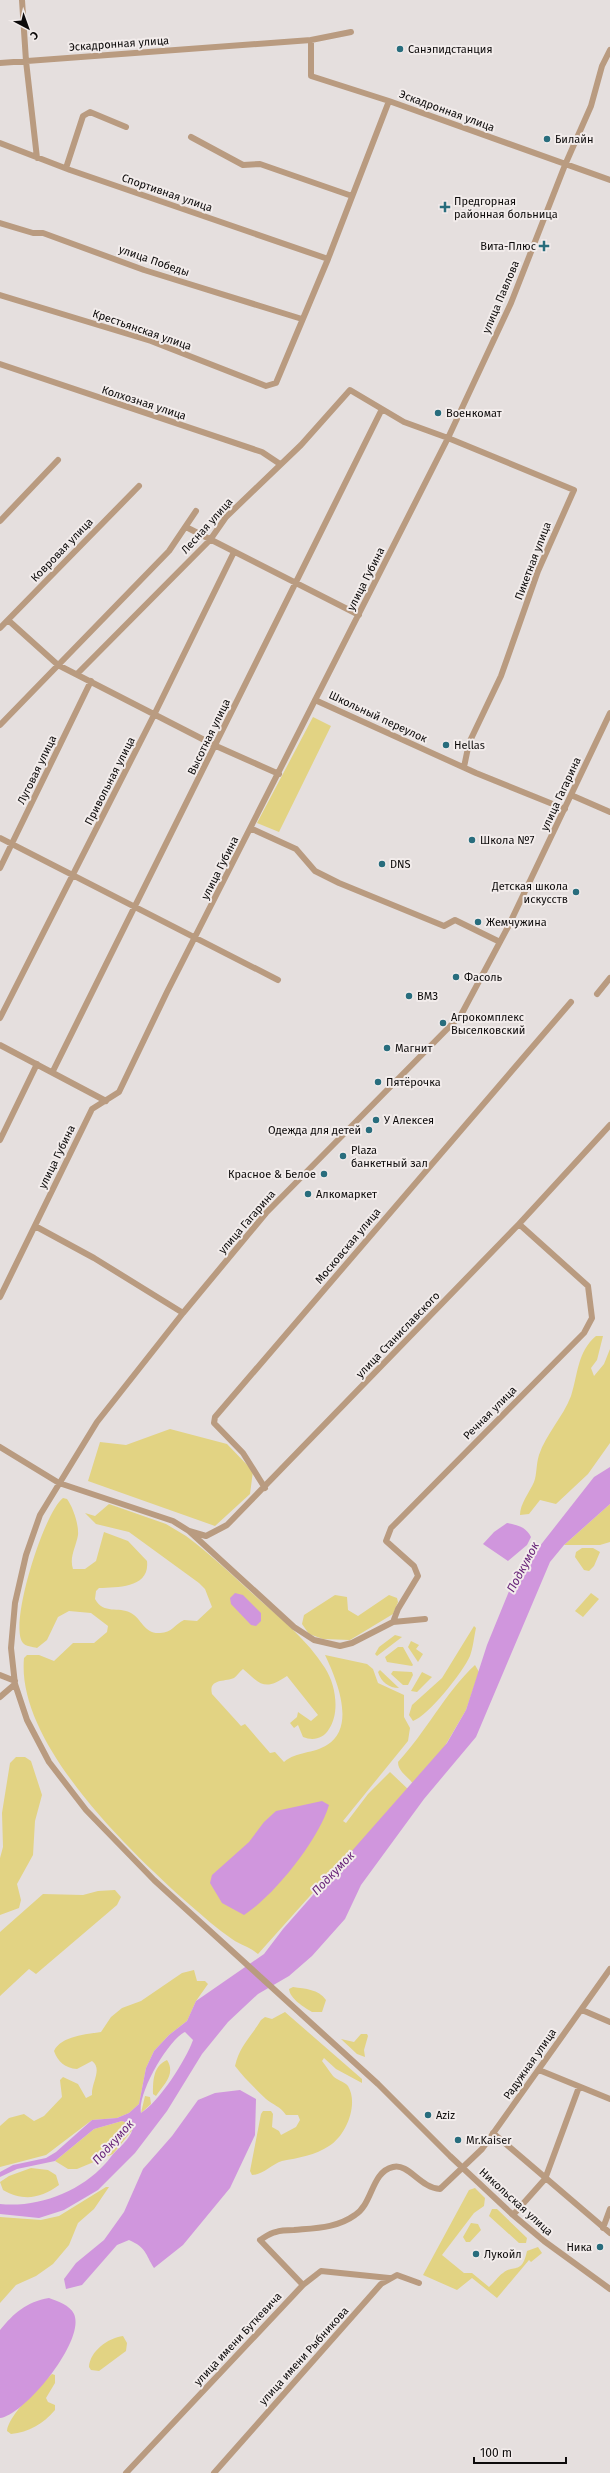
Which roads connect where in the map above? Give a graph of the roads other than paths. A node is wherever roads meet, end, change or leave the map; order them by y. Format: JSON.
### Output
{"nodes":[{"id":1,"x":22,"y":0,"type":"edge"},
{"id":2,"x":351,"y":32,"type":"dead end"},
{"id":3,"x":311,"y":40,"type":"junction"},
{"id":4,"x":610,"y":50,"type":"edge"},
{"id":5,"x":26,"y":61,"type":"junction"},
{"id":6,"x":0,"y":63,"type":"edge"},
{"id":7,"x":389,"y":101,"type":"junction"},
{"id":8,"x":126,"y":127,"type":"dead end"},
{"id":9,"x":191,"y":137,"type":"dead end"},
{"id":10,"x":0,"y":143,"type":"edge"},
{"id":11,"x":37,"y":158,"type":"junction"},
{"id":12,"x":565,"y":164,"type":"junction"},
{"id":13,"x":66,"y":168,"type":"junction"},
{"id":14,"x":610,"y":180,"type":"edge"},
{"id":15,"x":352,"y":196,"type":"junction"},
{"id":16,"x":0,"y":223,"type":"edge"},
{"id":17,"x":328,"y":259,"type":"junction"},
{"id":18,"x":0,"y":295,"type":"edge"},
{"id":19,"x":302,"y":319,"type":"junction"},
{"id":20,"x":0,"y":364,"type":"edge"},
{"id":21,"x":382,"y":410,"type":"junction"},
{"id":22,"x":448,"y":438,"type":"junction"},
{"id":23,"x":58,"y":460,"type":"dead end"},
{"id":24,"x":280,"y":464,"type":"junction"},
{"id":25,"x":139,"y":486,"type":"dead end"},
{"id":26,"x":196,"y":511,"type":"dead end"},
{"id":27,"x":0,"y":521,"type":"edge"},
{"id":28,"x":186,"y":528,"type":"junction"},
{"id":29,"x":210,"y":540,"type":"junction"},
{"id":30,"x":234,"y":552,"type":"junction"},
{"id":31,"x":295,"y":583,"type":"junction"},
{"id":32,"x":359,"y":615,"type":"junction"},
{"id":33,"x":8,"y":620,"type":"junction"},
{"id":34,"x":0,"y":628,"type":"edge"},
{"id":35,"x":58,"y":665,"type":"junction"},
{"id":36,"x":77,"y":674,"type":"junction"},
{"id":37,"x":91,"y":682,"type":"junction"},
{"id":38,"x":315,"y":700,"type":"junction"},
{"id":39,"x":156,"y":713,"type":"junction"},
{"id":40,"x":610,"y":713,"type":"edge"},
{"id":41,"x":0,"y":725,"type":"edge"},
{"id":42,"x":216,"y":746,"type":"junction"},
{"id":43,"x":464,"y":766,"type":"junction"},
{"id":44,"x":279,"y":774,"type":"junction"},
{"id":45,"x":571,"y":795,"type":"junction"},
{"id":46,"x":565,"y":809,"type":"junction"},
{"id":47,"x":610,"y":812,"type":"edge"},
{"id":48,"x":252,"y":829,"type":"junction"},
{"id":49,"x":0,"y":838,"type":"edge"},
{"id":50,"x":12,"y":844,"type":"junction"},
{"id":51,"x":0,"y":868,"type":"edge"},
{"id":52,"x":73,"y":876,"type":"junction"},
{"id":53,"x":135,"y":906,"type":"junction"},
{"id":54,"x":195,"y":938,"type":"junction"},
{"id":55,"x":500,"y":942,"type":"junction"},
{"id":56,"x":610,"y":978,"type":"edge"},
{"id":57,"x":278,"y":980,"type":"dead end"},
{"id":58,"x":598,"y":994,"type":"dead end"},
{"id":59,"x":571,"y":1002,"type":"dead end"},
{"id":60,"x":0,"y":1018,"type":"edge"},
{"id":61,"x":0,"y":1045,"type":"edge"},
{"id":62,"x":38,"y":1064,"type":"junction"},
{"id":63,"x":53,"y":1071,"type":"junction"},
{"id":64,"x":106,"y":1101,"type":"junction"},
{"id":65,"x":610,"y":1125,"type":"edge"},
{"id":66,"x":0,"y":1140,"type":"edge"},
{"id":67,"x":518,"y":1224,"type":"junction"},
{"id":68,"x":35,"y":1226,"type":"junction"},
{"id":69,"x":0,"y":1298,"type":"edge"},
{"id":70,"x":183,"y":1313,"type":"junction"},
{"id":71,"x":0,"y":1447,"type":"edge"},
{"id":72,"x":59,"y":1483,"type":"junction"},
{"id":73,"x":265,"y":1488,"type":"junction"},
{"id":74,"x":188,"y":1531,"type":"junction"},
{"id":75,"x":425,"y":1619,"type":"dead end"},
{"id":76,"x":393,"y":1622,"type":"junction"},
{"id":77,"x":0,"y":1675,"type":"edge"},
{"id":78,"x":15,"y":1683,"type":"junction"},
{"id":79,"x":0,"y":1697,"type":"edge"},
{"id":80,"x":212,"y":1933,"type":"joint"},
{"id":81,"x":610,"y":1969,"type":"edge"},
{"id":82,"x":582,"y":2010,"type":"junction"},
{"id":83,"x":610,"y":2022,"type":"edge"},
{"id":84,"x":539,"y":2070,"type":"junction"},
{"id":85,"x":579,"y":2087,"type":"junction"},
{"id":86,"x":610,"y":2099,"type":"edge"},
{"id":87,"x":494,"y":2133,"type":"junction"},
{"id":88,"x":463,"y":2169,"type":"junction"},
{"id":89,"x":545,"y":2179,"type":"junction"},
{"id":90,"x":610,"y":2209,"type":"edge"},
{"id":91,"x":513,"y":2215,"type":"junction"},
{"id":92,"x":603,"y":2228,"type":"junction"},
{"id":93,"x":610,"y":2233,"type":"edge"},
{"id":94,"x":389,"y":2278,"type":"junction"},
{"id":95,"x":419,"y":2283,"type":"dead end"},
{"id":96,"x":303,"y":2285,"type":"junction"},
{"id":97,"x":610,"y":2289,"type":"edge"},
{"id":98,"x":126,"y":2473,"type":"edge"},
{"id":99,"x":214,"y":2473,"type":"edge"}],
"edges":[{"from":1,"to":5,"type":"street"},
{"from":2,"to":3,"type":"street","name":"Эскадронная улица"},
{"from":3,"to":5,"type":"street","name":"Эскадронная улица"},
{"from":3,"to":7,"type":"street","name":"Эскадронная улица"},
{"from":4,"to":12,"type":"street","name":"улица Павлова"},
{"from":5,"to":6,"type":"street","name":"Эскадронная улица"},
{"from":5,"to":11,"type":"street"},
{"from":7,"to":12,"type":"street","name":"Эскадронная улица"},
{"from":7,"to":15,"type":"street"},
{"from":8,"to":13,"type":"street"},
{"from":9,"to":15,"type":"street"},
{"from":10,"to":11,"type":"street","name":"Спортивная улица"},
{"from":11,"to":13,"type":"street","name":"Спортивная улица"},
{"from":12,"to":14,"type":"street","name":"Эскадронная улица"},
{"from":12,"to":22,"type":"street","name":"улица Павлова"},
{"from":13,"to":17,"type":"street","name":"Спортивная улица"},
{"from":15,"to":17,"type":"street"},
{"from":16,"to":19,"type":"street","name":"улица Победы"},
{"from":17,"to":19,"type":"street"},
{"from":18,"to":19,"type":"street","name":"Крестьянская улица"},
{"from":20,"to":24,"type":"street","name":"Колхозная улица"},
{"from":21,"to":22,"type":"street"},
{"from":21,"to":24,"type":"street","name":"Лесная улица"},
{"from":21,"to":31,"type":"street","name":"Высотная улица"},
{"from":22,"to":32,"type":"street","name":"улица Губина"},
{"from":22,"to":43,"type":"street","name":"Пикетная улица"},
{"from":23,"to":27,"type":"street"},
{"from":24,"to":29,"type":"street","name":"Лесная улица"},
{"from":25,"to":33,"type":"street","name":"Ковровая улица"},
{"from":26,"to":28,"type":"street","name":"Лесная улица"},
{"from":28,"to":29,"type":"street"},
{"from":28,"to":35,"type":"street","name":"Лесная улица"},
{"from":29,"to":30,"type":"street"},
{"from":29,"to":36,"type":"street","name":"Лесная улица"},
{"from":30,"to":31,"type":"street"},
{"from":30,"to":39,"type":"street","name":"Привольная улица"},
{"from":31,"to":32,"type":"street"},
{"from":31,"to":42,"type":"street","name":"Высотная улица"},
{"from":32,"to":38,"type":"street","name":"улица Губина"},
{"from":33,"to":34,"type":"street","name":"Ковровая улица"},
{"from":33,"to":35,"type":"street"},
{"from":35,"to":36,"type":"street"},
{"from":35,"to":41,"type":"street","name":"Лесная улица"},
{"from":36,"to":37,"type":"street"},
{"from":37,"to":39,"type":"street"},
{"from":37,"to":50,"type":"street","name":"Луговая улица"},
{"from":38,"to":43,"type":"street","name":"Школьный переулок"},
{"from":38,"to":44,"type":"street","name":"улица Губина"},
{"from":39,"to":42,"type":"street"},
{"from":39,"to":52,"type":"street","name":"Привольная улица"},
{"from":40,"to":45,"type":"street","name":"улица Гагарина"},
{"from":42,"to":44,"type":"street"},
{"from":42,"to":53,"type":"street","name":"Высотная улица"},
{"from":43,"to":46,"type":"street","name":"Школьный переулок"},
{"from":44,"to":48,"type":"street","name":"улица Губина"},
{"from":45,"to":46,"type":"street","name":"улица Гагарина"},
{"from":45,"to":47,"type":"street"},
{"from":46,"to":55,"type":"street","name":"улица Гагарина"},
{"from":48,"to":54,"type":"street","name":"улица Губина"},
{"from":48,"to":55,"type":"street"},
{"from":49,"to":50,"type":"street"},
{"from":50,"to":51,"type":"street","name":"Луговая улица"},
{"from":50,"to":52,"type":"street"},
{"from":52,"to":53,"type":"street"},
{"from":52,"to":60,"type":"street","name":"Привольная улица"},
{"from":53,"to":54,"type":"street"},
{"from":53,"to":63,"type":"street","name":"Высотная улица"},
{"from":54,"to":57,"type":"street"},
{"from":54,"to":64,"type":"street","name":"улица Губина"},
{"from":55,"to":70,"type":"street","name":"улица Гагарина"},
{"from":56,"to":58,"type":"street"},
{"from":59,"to":73,"type":"street","name":"Московская улица"},
{"from":61,"to":62,"type":"street"},
{"from":62,"to":63,"type":"street"},
{"from":62,"to":66,"type":"street"},
{"from":63,"to":64,"type":"street"},
{"from":64,"to":68,"type":"street","name":"улица Губина"},
{"from":65,"to":67,"type":"street","name":"улица Станиславского"},
{"from":67,"to":73,"type":"street","name":"улица Станиславского"},
{"from":67,"to":76,"type":"street","name":"Речная улица"},
{"from":68,"to":69,"type":"street","name":"улица Губина"},
{"from":68,"to":70,"type":"street"},
{"from":70,"to":72,"type":"street","name":"улица Гагарина"},
{"from":71,"to":72,"type":"street"},
{"from":72,"to":74,"type":"street"},
{"from":72,"to":78,"type":"street","name":"улица Гагарина"},
{"from":73,"to":74,"type":"street","name":"улица Станиславского"},
{"from":74,"to":76,"type":"street"},
{"from":75,"to":76,"type":"street"},
{"from":77,"to":78,"type":"street"},
{"from":78,"to":79,"type":"street"},
{"from":78,"to":80,"type":"street","name":"улица Гагарина"},
{"from":80,"to":88,"type":"street","name":"Никольская улица"},
{"from":81,"to":82,"type":"street","name":"Радужная улица"},
{"from":82,"to":83,"type":"street"},
{"from":82,"to":84,"type":"street","name":"Радужная улица"},
{"from":84,"to":85,"type":"street"},
{"from":84,"to":87,"type":"street","name":"Радужная улица"},
{"from":85,"to":86,"type":"street"},
{"from":85,"to":89,"type":"street"},
{"from":87,"to":88,"type":"street","name":"Радужная улица"},
{"from":87,"to":89,"type":"street"},
{"from":88,"to":91,"type":"street","name":"Никольская улица"},
{"from":88,"to":96,"type":"street","name":"Радужная улица"},
{"from":89,"to":91,"type":"street"},
{"from":89,"to":92,"type":"street"},
{"from":90,"to":92,"type":"street"},
{"from":91,"to":97,"type":"street","name":"Никольская улица"},
{"from":92,"to":93,"type":"street"},
{"from":94,"to":95,"type":"street"},
{"from":94,"to":96,"type":"street","name":"улица имени Буткевича"},
{"from":94,"to":99,"type":"street","name":"улица имени Рыбникова"},
{"from":96,"to":98,"type":"street","name":"улица имени Буткевича"}]}
